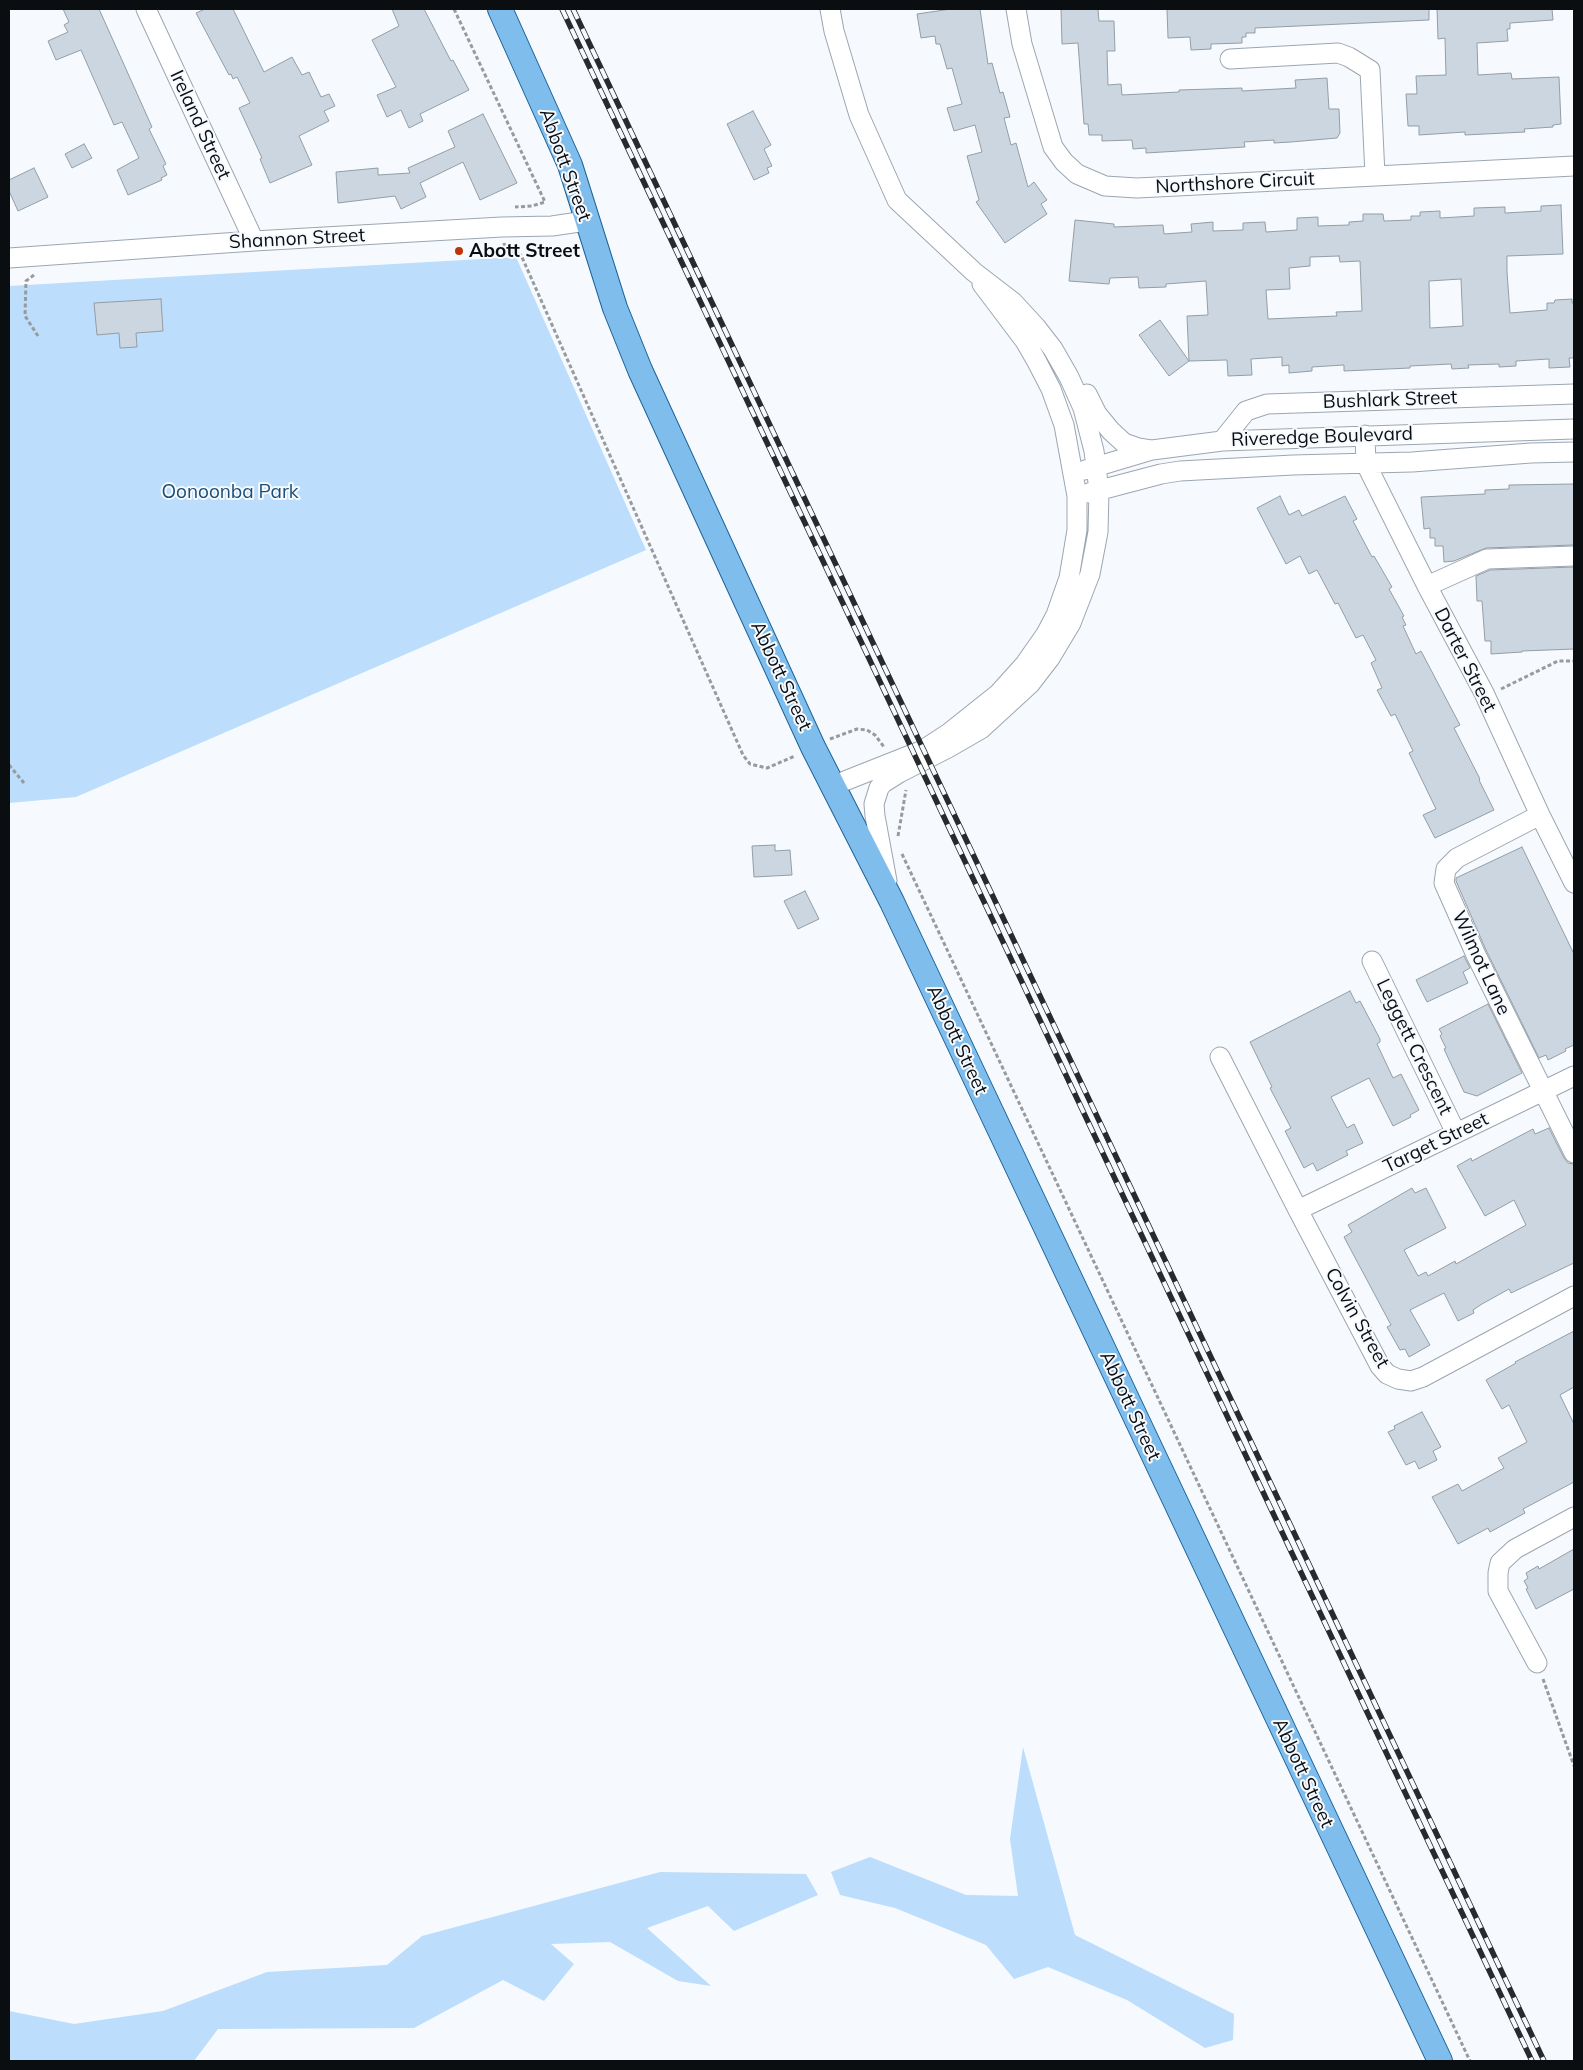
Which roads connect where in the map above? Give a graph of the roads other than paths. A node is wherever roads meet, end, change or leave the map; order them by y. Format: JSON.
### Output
{"nodes":[{"id":1,"x":146,"y":9,"type":"edge"},
{"id":2,"x":500,"y":9,"type":"edge"},
{"id":3,"x":830,"y":9,"type":"edge"},
{"id":4,"x":1016,"y":9,"type":"edge"},
{"id":5,"x":1230,"y":58,"type":"dead end"},
{"id":6,"x":1574,"y":166,"type":"edge"},
{"id":7,"x":1375,"y":175,"type":"junction"},
{"id":8,"x":586,"y":221,"type":"junction"},
{"id":9,"x":254,"y":241,"type":"junction"},
{"id":10,"x":9,"y":258,"type":"edge"},
{"id":11,"x":974,"y":272,"type":"junction"},
{"id":12,"x":1036,"y":327,"type":"junction"},
{"id":13,"x":1574,"y":394,"type":"edge"},
{"id":14,"x":1574,"y":429,"type":"edge"},
{"id":15,"x":1365,"y":435,"type":"junction"},
{"id":16,"x":1222,"y":441,"type":"junction"},
{"id":17,"x":1152,"y":450,"type":"junction"},
{"id":18,"x":1574,"y":452,"type":"edge"},
{"id":19,"x":1366,"y":464,"type":"junction"},
{"id":20,"x":1096,"y":467,"type":"junction"},
{"id":21,"x":1074,"y":472,"type":"junction"},
{"id":22,"x":1099,"y":490,"type":"junction"},
{"id":23,"x":1077,"y":496,"type":"junction"},
{"id":24,"x":1574,"y":556,"type":"edge"},
{"id":25,"x":1427,"y":586,"type":"junction"},
{"id":26,"x":895,"y":768,"type":"junction"},
{"id":27,"x":832,"y":786,"type":"junction"},
{"id":28,"x":1540,"y":815,"type":"junction"},
{"id":29,"x":1574,"y":884,"type":"edge"},
{"id":30,"x":892,"y":902,"type":"junction"},
{"id":31,"x":1372,"y":961,"type":"dead end"},
{"id":32,"x":1220,"y":1057,"type":"dead end"},
{"id":33,"x":1574,"y":1076,"type":"edge"},
{"id":34,"x":1543,"y":1091,"type":"junction"},
{"id":35,"x":1456,"y":1133,"type":"junction"},
{"id":36,"x":1574,"y":1153,"type":"edge"},
{"id":37,"x":1298,"y":1210,"type":"junction"},
{"id":38,"x":1574,"y":1296,"type":"edge"},
{"id":39,"x":1574,"y":1517,"type":"edge"},
{"id":40,"x":1537,"y":1663,"type":"road end"},
{"id":41,"x":1440,"y":2061,"type":"edge"}],
"edges":[{"from":1,"to":9,"type":"street","name":"Ireland Street"},
{"from":2,"to":8,"type":"main road","name":"Abbott Street"},
{"from":3,"to":11,"type":"street"},
{"from":4,"to":7,"type":"street","name":"Northshore Circuit"},
{"from":5,"to":7,"type":"street"},
{"from":6,"to":7,"type":"street","name":"Northshore Circuit"},
{"from":8,"to":9,"type":"street","name":"Shannon Street"},
{"from":8,"to":27,"type":"main road","name":"Abbott Street"},
{"from":9,"to":10,"type":"street","name":"Shannon Street"},
{"from":11,"to":12,"type":"street"},
{"from":11,"to":21,"type":"street"},
{"from":12,"to":17,"type":"street"},
{"from":12,"to":20,"type":"street"},
{"from":13,"to":16,"type":"street","name":"Bushlark Street"},
{"from":14,"to":15,"type":"street","name":"Riveredge Boulevard"},
{"from":15,"to":16,"type":"street","name":"Riveredge Boulevard"},
{"from":15,"to":19,"type":"street","name":"Darter Street"},
{"from":16,"to":17,"type":"street","name":"Riveredge Boulevard"},
{"from":17,"to":20,"type":"street","name":"Riveredge Boulevard"},
{"from":18,"to":19,"type":"street","name":"Riveredge Boulevard"},
{"from":19,"to":22,"type":"street","name":"Riveredge Boulevard"},
{"from":19,"to":25,"type":"street","name":"Darter Street"},
{"from":20,"to":21,"type":"street","name":"Riveredge Boulevard"},
{"from":20,"to":22,"type":"street"},
{"from":21,"to":23,"type":"street"},
{"from":22,"to":23,"type":"street","name":"Riveredge Boulevard"},
{"from":22,"to":26,"type":"street"},
{"from":23,"to":26,"type":"street"},
{"from":24,"to":25,"type":"street"},
{"from":25,"to":28,"type":"street","name":"Darter Street"},
{"from":26,"to":27,"type":"street"},
{"from":26,"to":30,"type":"street"},
{"from":27,"to":30,"type":"main road","name":"Abbott Street"},
{"from":28,"to":29,"type":"street","name":"Darter Street"},
{"from":28,"to":34,"type":"street","name":"Wilmot Lane"},
{"from":30,"to":41,"type":"main road","name":"Abbott Street"},
{"from":31,"to":35,"type":"street","name":"Leggett Crescent"},
{"from":32,"to":37,"type":"street"},
{"from":33,"to":34,"type":"street","name":"Target Street"},
{"from":34,"to":35,"type":"street","name":"Target Street"},
{"from":34,"to":36,"type":"street","name":"Wilmot Lane"},
{"from":35,"to":37,"type":"street","name":"Target Street"},
{"from":37,"to":38,"type":"street","name":"Colvin Street"},
{"from":39,"to":40,"type":"street"}]}
